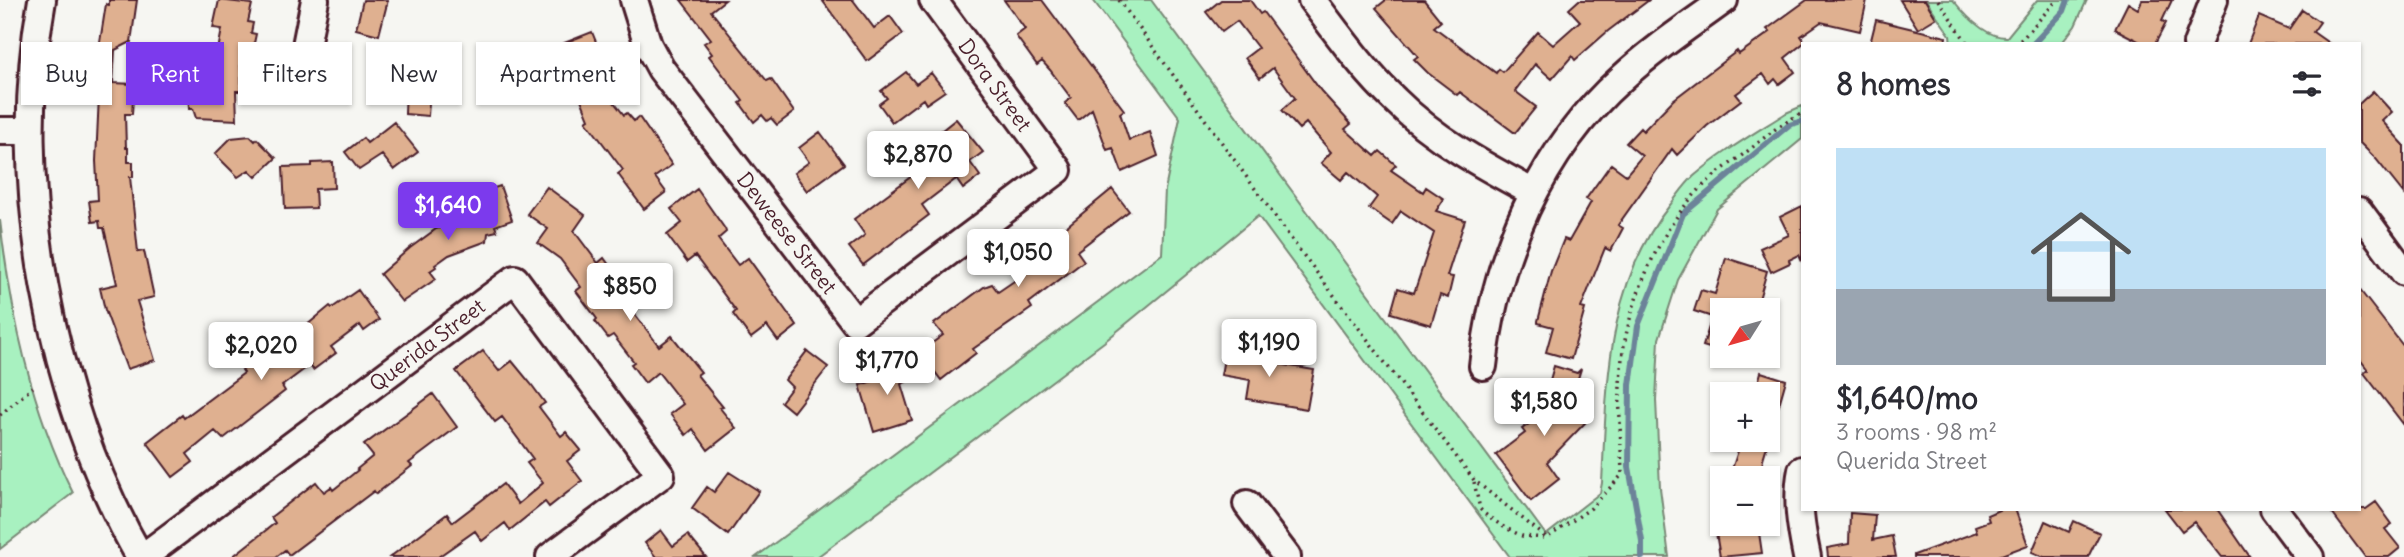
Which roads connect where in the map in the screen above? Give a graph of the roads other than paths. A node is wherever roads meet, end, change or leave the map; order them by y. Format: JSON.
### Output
{"nodes":[{"id":1,"x":42,"y":0,"type":"edge"},
{"id":2,"x":315,"y":0,"type":"edge"},
{"id":3,"x":634,"y":0,"type":"edge"},
{"id":4,"x":933,"y":0,"type":"edge"},
{"id":5,"x":1312,"y":0,"type":"edge"},
{"id":6,"x":1724,"y":0,"type":"edge"},
{"id":7,"x":2214,"y":0,"type":"edge"},
{"id":8,"x":307,"y":42,"type":"edge"},
{"id":9,"x":2198,"y":42,"type":"edge"},
{"id":10,"x":0,"y":131,"type":"edge"},
{"id":11,"x":30,"y":131,"type":"junction"},
{"id":12,"x":1058,"y":170,"type":"joint"},
{"id":13,"x":1534,"y":193,"type":"junction"},
{"id":14,"x":2361,"y":214,"type":"edge"},
{"id":15,"x":2404,"y":272,"type":"edge"},
{"id":16,"x":1483,"y":366,"type":"dead end"},
{"id":17,"x":1801,"y":482,"type":"edge"},
{"id":18,"x":1247,"y":504,"type":"dead end"},
{"id":19,"x":2276,"y":511,"type":"edge"},
{"id":20,"x":141,"y":557,"type":"edge"},
{"id":21,"x":551,"y":557,"type":"edge"},
{"id":22,"x":1287,"y":557,"type":"edge"},
{"id":23,"x":1807,"y":557,"type":"edge"},
{"id":24,"x":2310,"y":557,"type":"edge"}],
"edges":[{"from":1,"to":11,"type":"street"},
{"from":2,"to":8,"type":"street"},
{"from":3,"to":12,"type":"street","name":"Deweese Street"},
{"from":4,"to":12,"type":"street","name":"Dora Street"},
{"from":5,"to":13,"type":"street"},
{"from":6,"to":13,"type":"street"},
{"from":7,"to":9,"type":"street"},
{"from":10,"to":11,"type":"street"},
{"from":11,"to":20,"type":"street"},
{"from":13,"to":16,"type":"street"},
{"from":14,"to":15,"type":"street"},
{"from":17,"to":23,"type":"street"},
{"from":18,"to":22,"type":"street"},
{"from":19,"to":24,"type":"street"},
{"from":20,"to":21,"type":"street","name":"Querida Street"}]}
